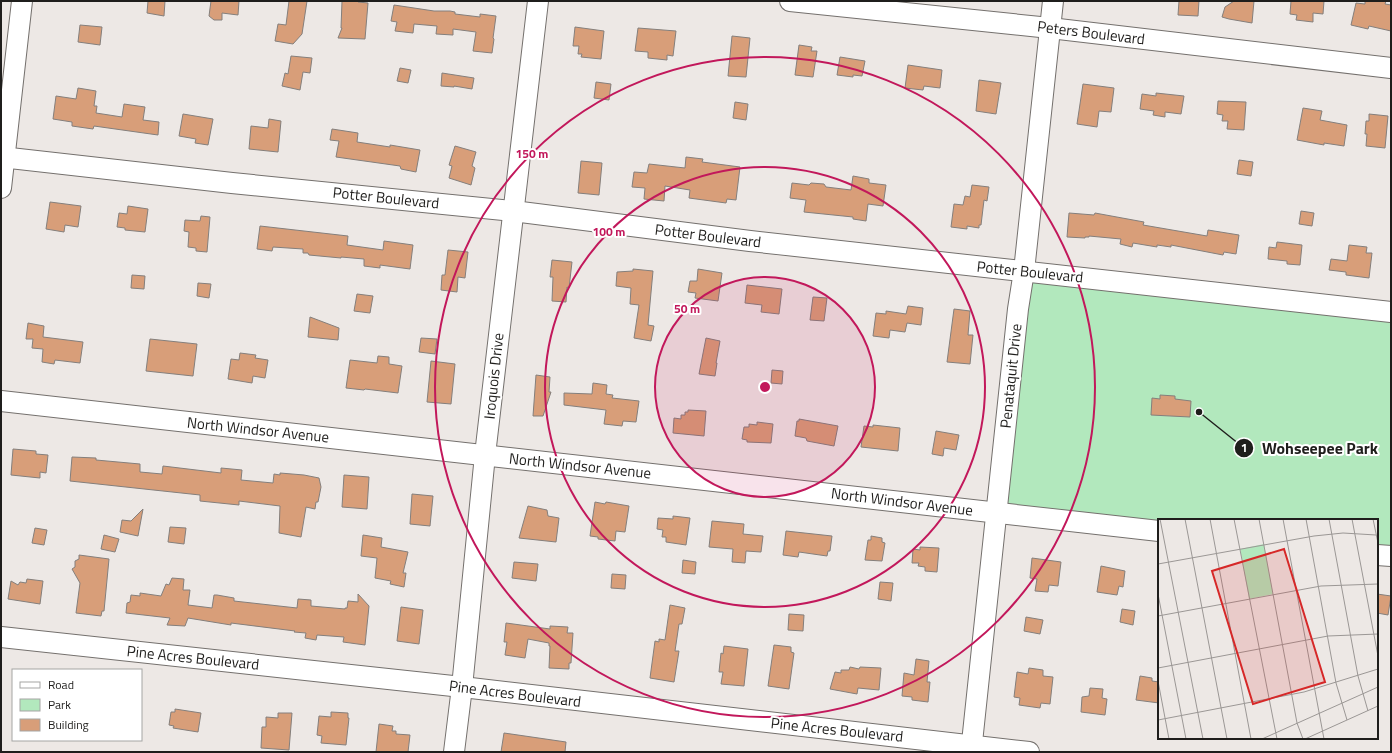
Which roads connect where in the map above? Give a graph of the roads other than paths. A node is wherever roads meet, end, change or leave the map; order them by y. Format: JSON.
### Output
{"nodes":[{"id":1,"x":22,"y":1,"type":"edge"},
{"id":2,"x":538,"y":1,"type":"edge"},
{"id":3,"x":790,"y":1,"type":"edge"},
{"id":4,"x":1053,"y":1,"type":"edge"},
{"id":5,"x":1050,"y":28,"type":"junction"},
{"id":6,"x":1391,"y":68,"type":"edge"},
{"id":7,"x":3,"y":157,"type":"edge"},
{"id":8,"x":1,"y":188,"type":"edge"},
{"id":9,"x":513,"y":211,"type":"junction"},
{"id":10,"x":1024,"y":271,"type":"junction"},
{"id":11,"x":1391,"y":312,"type":"edge"},
{"id":12,"x":1,"y":401,"type":"edge"},
{"id":13,"x":485,"y":455,"type":"junction"},
{"id":14,"x":996,"y":513,"type":"junction"},
{"id":15,"x":1158,"y":530,"type":"edge"},
{"id":16,"x":1378,"y":555,"type":"edge"},
{"id":17,"x":1391,"y":556,"type":"edge"},
{"id":18,"x":1,"y":637,"type":"edge"},
{"id":19,"x":462,"y":687,"type":"junction"},
{"id":20,"x":971,"y":749,"type":"edge"},
{"id":21,"x":454,"y":752,"type":"edge"},
{"id":22,"x":1029,"y":752,"type":"edge"}],
"edges":[{"from":1,"to":7,"type":"street"},
{"from":2,"to":9,"type":"street","name":"Iroquois Drive"},
{"from":3,"to":5,"type":"street","name":"Peters Boulevard"},
{"from":4,"to":5,"type":"street","name":"Penataquit Drive"},
{"from":5,"to":6,"type":"street","name":"Peters Boulevard"},
{"from":5,"to":10,"type":"street","name":"Penataquit Drive"},
{"from":7,"to":8,"type":"street"},
{"from":7,"to":9,"type":"street","name":"Potter Boulevard"},
{"from":9,"to":10,"type":"street","name":"Potter Boulevard"},
{"from":9,"to":13,"type":"street","name":"Iroquois Drive"},
{"from":10,"to":11,"type":"street","name":"Potter Boulevard"},
{"from":10,"to":14,"type":"street","name":"Penataquit Drive"},
{"from":12,"to":13,"type":"street","name":"North Windsor Avenue"},
{"from":13,"to":14,"type":"street","name":"North Windsor Avenue"},
{"from":13,"to":19,"type":"street","name":"Iroquois Drive"},
{"from":14,"to":15,"type":"street","name":"North Windsor Avenue"},
{"from":14,"to":20,"type":"street","name":"Penataquit Drive"},
{"from":16,"to":17,"type":"street"},
{"from":18,"to":19,"type":"street","name":"Pine Acres Boulevard"},
{"from":19,"to":20,"type":"street","name":"Pine Acres Boulevard"},
{"from":19,"to":21,"type":"street","name":"Iroquois Drive"},
{"from":20,"to":22,"type":"street","name":"Pine Acres Boulevard"}]}
